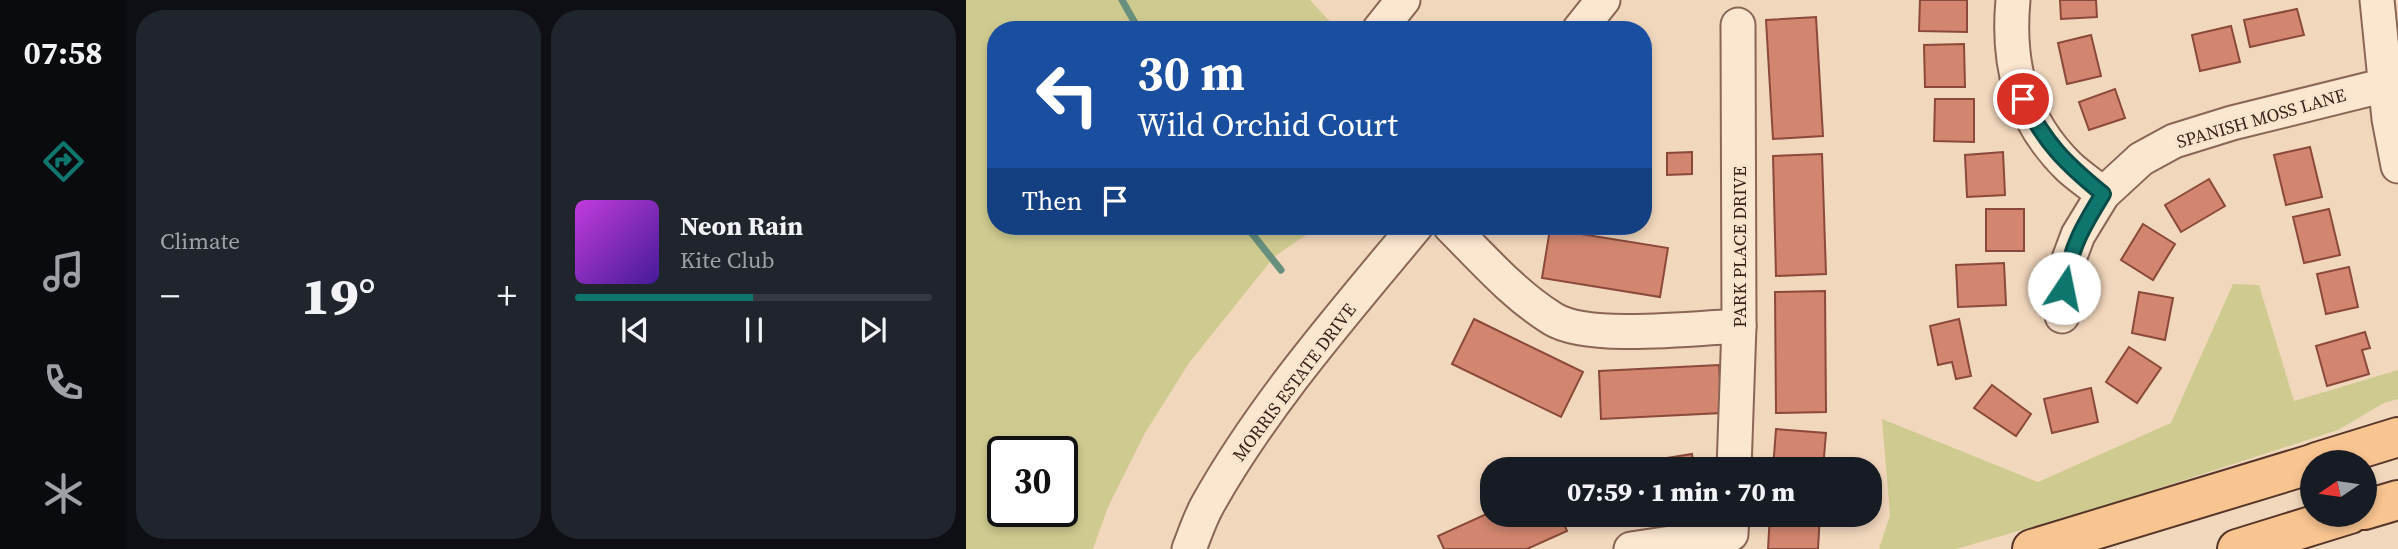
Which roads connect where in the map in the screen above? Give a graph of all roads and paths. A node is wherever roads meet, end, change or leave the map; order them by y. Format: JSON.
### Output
{"nodes":[{"id":1,"x":1403,"y":0,"type":"edge"},
{"id":2,"x":1603,"y":0,"type":"edge"},
{"id":3,"x":2013,"y":0,"type":"edge"},
{"id":4,"x":2378,"y":0,"type":"edge"},
{"id":5,"x":1386,"y":21,"type":"edge"},
{"id":6,"x":1586,"y":21,"type":"edge"},
{"id":7,"x":1738,"y":25,"type":"dead end"},
{"id":8,"x":2392,"y":83,"type":"edge"},
{"id":9,"x":2398,"y":166,"type":"edge"},
{"id":10,"x":2103,"y":194,"type":"junction"},
{"id":11,"x":1409,"y":235,"type":"edge"},
{"id":12,"x":1459,"y":235,"type":"edge"},
{"id":13,"x":2062,"y":316,"type":"dead end"},
{"id":14,"x":1739,"y":326,"type":"junction"},
{"id":15,"x":2398,"y":437,"type":"edge"},
{"id":16,"x":2356,"y":450,"type":"edge"},
{"id":17,"x":1734,"y":457,"type":"edge"},
{"id":18,"x":2300,"y":468,"type":"edge"},
{"id":19,"x":2398,"y":500,"type":"edge"},
{"id":20,"x":2377,"y":506,"type":"edge"},
{"id":21,"x":1719,"y":527,"type":"edge"},
{"id":22,"x":2308,"y":527,"type":"edge"},
{"id":23,"x":1189,"y":549,"type":"edge"},
{"id":24,"x":1631,"y":549,"type":"edge"},
{"id":25,"x":2032,"y":549,"type":"edge"},
{"id":26,"x":2238,"y":549,"type":"edge"}],
"edges":[{"from":1,"to":5,"type":"street"},
{"from":2,"to":6,"type":"street"},
{"from":3,"to":10,"type":"street"},
{"from":4,"to":8,"type":"street"},
{"from":7,"to":14,"type":"street","name":"PARK PLACE DRIVE"},
{"from":8,"to":9,"type":"street"},
{"from":8,"to":10,"type":"street","name":"SPANISH MOSS LANE"},
{"from":10,"to":13,"type":"street","name":"SPANISH MOSS LANE"},
{"from":11,"to":23,"type":"street","name":"MORRIS ESTATE DRIVE"},
{"from":12,"to":14,"type":"street"},
{"from":14,"to":17,"type":"street","name":"PARK PLACE DRIVE"},
{"from":15,"to":16,"type":"main road"},
{"from":18,"to":25,"type":"main road"},
{"from":19,"to":20,"type":"main road"},
{"from":21,"to":24,"type":"street"},
{"from":22,"to":26,"type":"main road"}]}
